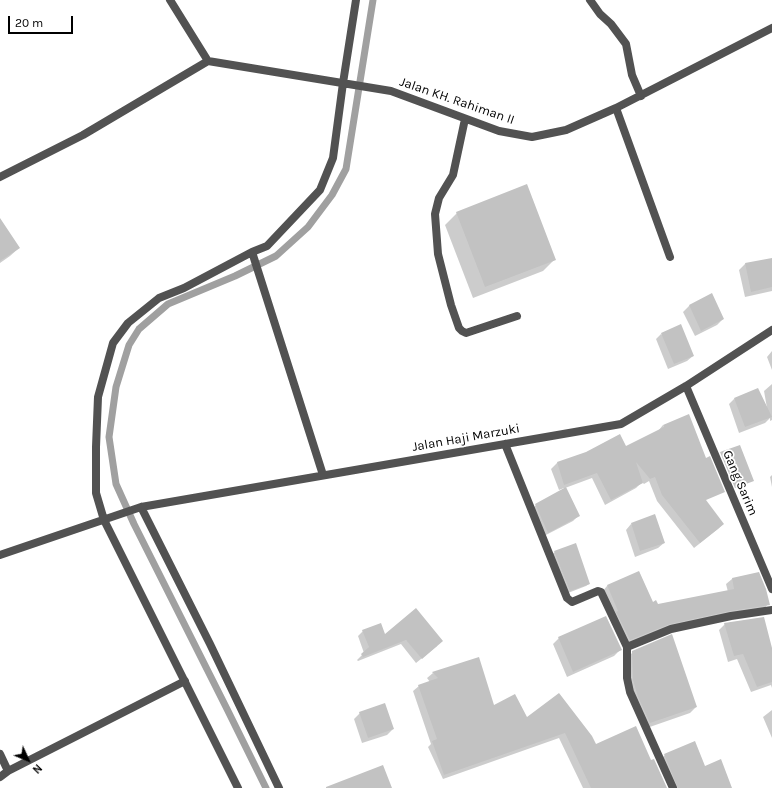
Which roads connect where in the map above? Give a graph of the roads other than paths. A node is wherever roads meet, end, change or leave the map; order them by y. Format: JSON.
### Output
{"nodes":[{"id":1,"x":170,"y":0,"type":"edge"},
{"id":2,"x":356,"y":0,"type":"edge"},
{"id":3,"x":590,"y":0,"type":"edge"},
{"id":4,"x":772,"y":28,"type":"edge"},
{"id":5,"x":208,"y":61,"type":"junction"},
{"id":6,"x":343,"y":83,"type":"junction"},
{"id":7,"x":641,"y":96,"type":"junction"},
{"id":8,"x":616,"y":108,"type":"junction"},
{"id":9,"x":466,"y":119,"type":"junction"},
{"id":10,"x":0,"y":177,"type":"edge"},
{"id":11,"x":252,"y":252,"type":"junction"},
{"id":12,"x":670,"y":258,"type":"dead end"},
{"id":13,"x":517,"y":316,"type":"dead end"},
{"id":14,"x":772,"y":330,"type":"edge"},
{"id":15,"x":686,"y":386,"type":"junction"},
{"id":16,"x":506,"y":444,"type":"junction"},
{"id":17,"x":323,"y":475,"type":"junction"},
{"id":18,"x":141,"y":507,"type":"junction"},
{"id":19,"x":104,"y":520,"type":"junction"},
{"id":20,"x":0,"y":555,"type":"edge"},
{"id":21,"x":772,"y":589,"type":"edge"},
{"id":22,"x":772,"y":610,"type":"edge"},
{"id":23,"x":627,"y":647,"type":"junction"},
{"id":24,"x":185,"y":681,"type":"junction"},
{"id":25,"x":0,"y":754,"type":"edge"},
{"id":26,"x":8,"y":771,"type":"junction"},
{"id":27,"x":0,"y":777,"type":"edge"},
{"id":28,"x":238,"y":788,"type":"edge"},
{"id":29,"x":279,"y":788,"type":"edge"},
{"id":30,"x":673,"y":788,"type":"edge"}],
"edges":[{"from":1,"to":5,"type":"street"},
{"from":2,"to":6,"type":"street"},
{"from":3,"to":7,"type":"street"},
{"from":4,"to":7,"type":"street","name":"Jalan KH. Rahiman II"},
{"from":5,"to":6,"type":"street","name":"Jalan KH. Rahiman II"},
{"from":5,"to":10,"type":"street"},
{"from":6,"to":9,"type":"street","name":"Jalan KH. Rahiman II"},
{"from":6,"to":11,"type":"street"},
{"from":7,"to":8,"type":"street","name":"Jalan KH. Rahiman II"},
{"from":8,"to":9,"type":"street","name":"Jalan KH. Rahiman II"},
{"from":8,"to":12,"type":"street"},
{"from":9,"to":13,"type":"street"},
{"from":11,"to":17,"type":"street"},
{"from":11,"to":19,"type":"street"},
{"from":14,"to":15,"type":"street","name":"Jalan Haji Marzuki"},
{"from":15,"to":16,"type":"street","name":"Jalan Haji Marzuki"},
{"from":15,"to":21,"type":"street","name":"Gang Sarim"},
{"from":16,"to":17,"type":"street","name":"Jalan Haji Marzuki"},
{"from":16,"to":23,"type":"street"},
{"from":17,"to":18,"type":"street","name":"Jalan Haji Marzuki"},
{"from":18,"to":19,"type":"street","name":"Jalan Haji Marzuki"},
{"from":18,"to":29,"type":"street"},
{"from":19,"to":20,"type":"street","name":"Jalan Haji Marzuki"},
{"from":19,"to":24,"type":"street"},
{"from":22,"to":23,"type":"street"},
{"from":23,"to":30,"type":"street"},
{"from":24,"to":26,"type":"street"},
{"from":24,"to":28,"type":"street"},
{"from":25,"to":26,"type":"street"},
{"from":26,"to":27,"type":"street"}]}
